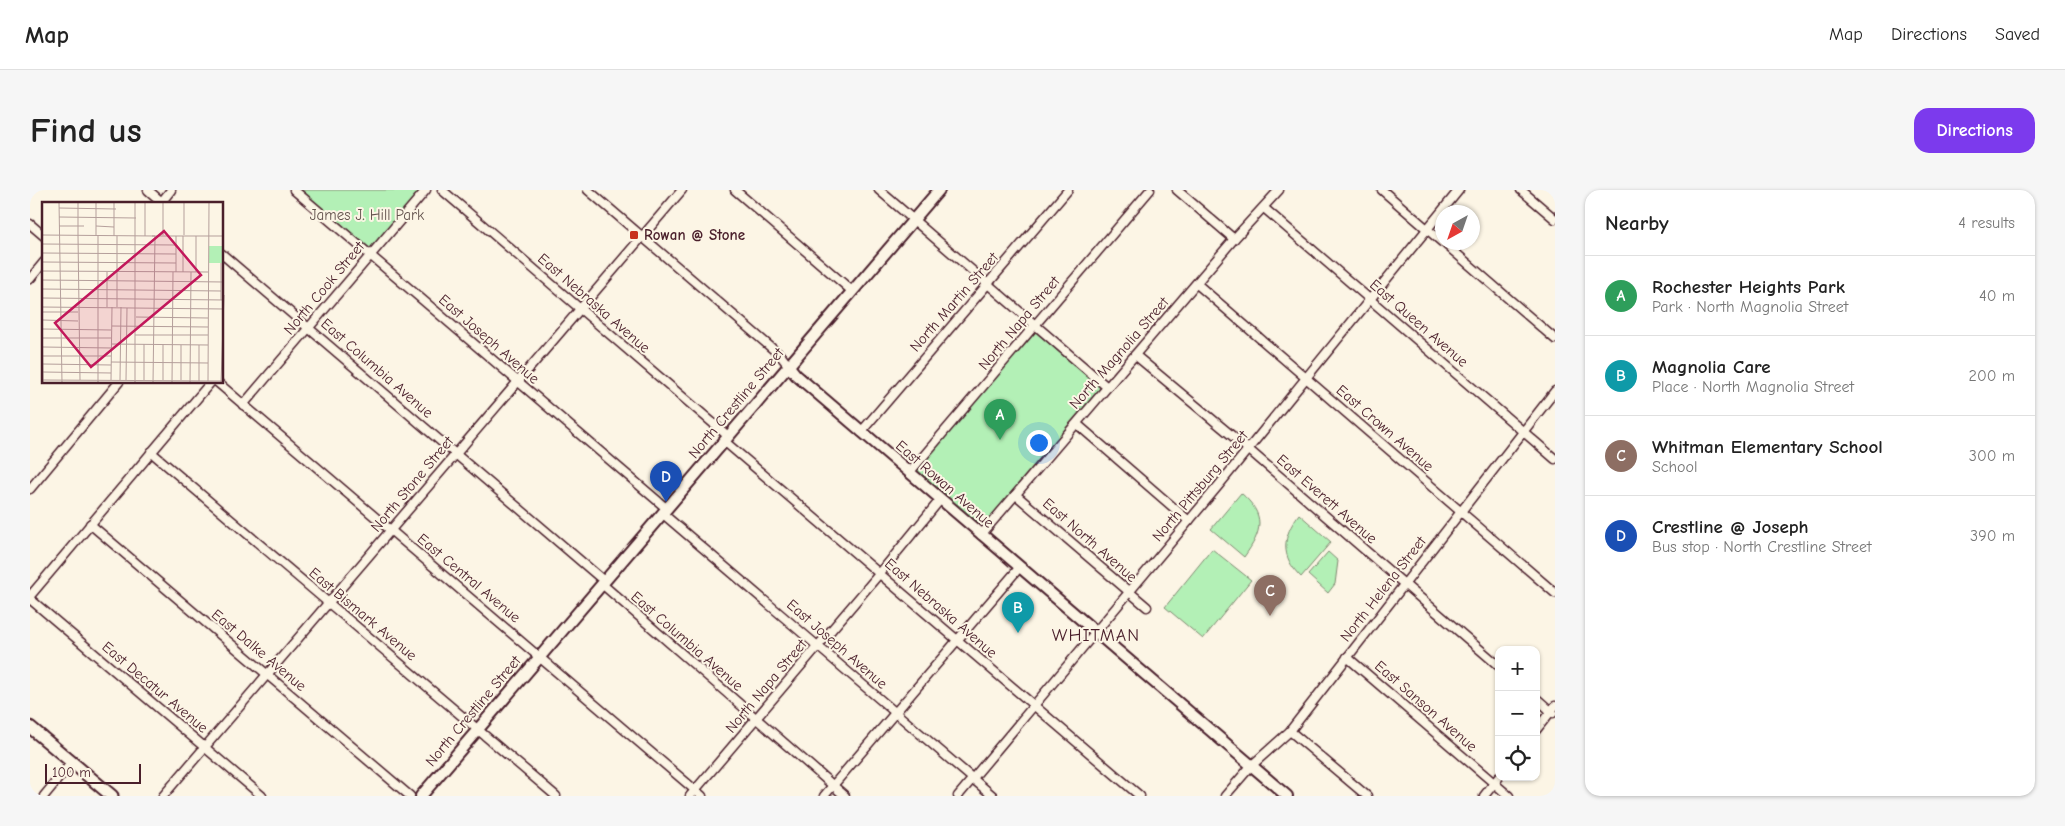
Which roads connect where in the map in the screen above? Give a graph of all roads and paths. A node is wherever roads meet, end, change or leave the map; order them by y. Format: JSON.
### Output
{"nodes":[{"id":1,"x":148,"y":190,"type":"edge"},
{"id":2,"x":171,"y":190,"type":"edge"},
{"id":3,"x":294,"y":190,"type":"edge"},
{"id":4,"x":426,"y":190,"type":"edge"},
{"id":5,"x":442,"y":190,"type":"edge"},
{"id":6,"x":588,"y":190,"type":"edge"},
{"id":7,"x":682,"y":190,"type":"edge"},
{"id":8,"x":734,"y":190,"type":"edge"},
{"id":9,"x":879,"y":190,"type":"edge"},
{"id":10,"x":939,"y":190,"type":"edge"},
{"id":11,"x":1068,"y":190,"type":"edge"},
{"id":12,"x":1150,"y":190,"type":"edge"},
{"id":13,"x":1177,"y":190,"type":"edge"},
{"id":14,"x":1279,"y":190,"type":"edge"},
{"id":15,"x":1382,"y":190,"type":"edge"},
{"id":16,"x":1459,"y":190,"type":"edge"},
{"id":17,"x":1522,"y":190,"type":"edge"},
{"id":18,"x":161,"y":202,"type":"edge"},
{"id":19,"x":163,"y":202,"type":"edge"},
{"id":20,"x":1264,"y":208,"type":"junction"},
{"id":21,"x":1555,"y":219,"type":"edge"},
{"id":22,"x":914,"y":220,"type":"junction"},
{"id":23,"x":30,"y":224,"type":"edge"},
{"id":24,"x":1427,"y":229,"type":"junction"},
{"id":25,"x":42,"y":234,"type":"edge"},
{"id":26,"x":642,"y":236,"type":"junction"},
{"id":27,"x":1435,"y":236,"type":"edge"},
{"id":28,"x":1234,"y":240,"type":"junction"},
{"id":29,"x":1452,"y":250,"type":"edge"},
{"id":30,"x":370,"y":255,"type":"junction"},
{"id":31,"x":224,"y":256,"type":"edge"},
{"id":32,"x":42,"y":264,"type":"edge"},
{"id":33,"x":30,"y":278,"type":"edge"},
{"id":34,"x":987,"y":283,"type":"junction"},
{"id":35,"x":1197,"y":284,"type":"junction"},
{"id":36,"x":852,"y":291,"type":"junction"},
{"id":37,"x":1370,"y":299,"type":"junction"},
{"id":38,"x":580,"y":309,"type":"junction"},
{"id":39,"x":1035,"y":324,"type":"junction"},
{"id":40,"x":308,"y":327,"type":"junction"},
{"id":41,"x":1555,"y":339,"type":"edge"},
{"id":42,"x":1135,"y":354,"type":"junction"},
{"id":43,"x":788,"y":365,"type":"junction"},
{"id":44,"x":1306,"y":379,"type":"junction"},
{"id":45,"x":517,"y":382,"type":"junction"},
{"id":46,"x":118,"y":384,"type":"edge"},
{"id":47,"x":209,"y":384,"type":"edge"},
{"id":48,"x":219,"y":384,"type":"edge"},
{"id":49,"x":1107,"y":387,"type":"junction"},
{"id":50,"x":1555,"y":391,"type":"edge"},
{"id":51,"x":244,"y":405,"type":"junction"},
{"id":52,"x":1077,"y":424,"type":"junction"},
{"id":53,"x":861,"y":432,"type":"junction"},
{"id":54,"x":1523,"y":432,"type":"junction"},
{"id":55,"x":726,"y":438,"type":"junction"},
{"id":56,"x":1248,"y":449,"type":"junction"},
{"id":57,"x":152,"y":452,"type":"junction"},
{"id":58,"x":456,"y":454,"type":"junction"},
{"id":59,"x":1555,"y":459,"type":"edge"},
{"id":60,"x":908,"y":473,"type":"junction"},
{"id":61,"x":30,"y":489,"type":"edge"},
{"id":62,"x":1016,"y":495,"type":"junction"},
{"id":63,"x":940,"y":500,"type":"junction"},
{"id":64,"x":664,"y":510,"type":"junction"},
{"id":65,"x":1461,"y":512,"type":"junction"},
{"id":66,"x":1189,"y":521,"type":"junction"},
{"id":67,"x":90,"y":524,"type":"junction"},
{"id":68,"x":390,"y":530,"type":"junction"},
{"id":69,"x":981,"y":535,"type":"junction"},
{"id":70,"x":1019,"y":568,"type":"junction"},
{"id":71,"x":880,"y":573,"type":"junction"},
{"id":72,"x":603,"y":582,"type":"junction"},
{"id":73,"x":1403,"y":584,"type":"junction"},
{"id":74,"x":1130,"y":592,"type":"junction"},
{"id":75,"x":1555,"y":593,"type":"edge"},
{"id":76,"x":30,"y":597,"type":"edge"},
{"id":77,"x":329,"y":603,"type":"junction"},
{"id":78,"x":1147,"y":607,"type":"dead end"},
{"id":79,"x":1096,"y":633,"type":"junction"},
{"id":80,"x":958,"y":640,"type":"junction"},
{"id":81,"x":818,"y":646,"type":"junction"},
{"id":82,"x":540,"y":657,"type":"junction"},
{"id":83,"x":1347,"y":657,"type":"junction"},
{"id":84,"x":1495,"y":663,"type":"edge"},
{"id":85,"x":267,"y":675,"type":"junction"},
{"id":86,"x":1540,"y":701,"type":"edge"},
{"id":87,"x":1035,"y":706,"type":"junction"},
{"id":88,"x":1554,"y":710,"type":"edge"},
{"id":89,"x":896,"y":712,"type":"junction"},
{"id":90,"x":756,"y":720,"type":"junction"},
{"id":91,"x":1540,"y":726,"type":"edge"},
{"id":92,"x":30,"y":727,"type":"edge"},
{"id":93,"x":477,"y":729,"type":"junction"},
{"id":94,"x":1290,"y":731,"type":"junction"},
{"id":95,"x":205,"y":747,"type":"junction"},
{"id":96,"x":72,"y":762,"type":"junction"},
{"id":97,"x":1251,"y":766,"type":"junction"},
{"id":98,"x":1495,"y":778,"type":"edge"},
{"id":99,"x":973,"y":779,"type":"junction"},
{"id":100,"x":1496,"y":781,"type":"edge"},
{"id":101,"x":1498,"y":781,"type":"edge"},
{"id":102,"x":833,"y":786,"type":"junction"},
{"id":103,"x":692,"y":793,"type":"edge"},
{"id":104,"x":44,"y":796,"type":"edge"},
{"id":105,"x":112,"y":796,"type":"edge"},
{"id":106,"x":163,"y":796,"type":"edge"},
{"id":107,"x":262,"y":796,"type":"edge"},
{"id":108,"x":410,"y":796,"type":"edge"},
{"id":109,"x":421,"y":796,"type":"edge"},
{"id":110,"x":556,"y":796,"type":"edge"},
{"id":111,"x":702,"y":796,"type":"edge"},
{"id":112,"x":824,"y":796,"type":"edge"},
{"id":113,"x":845,"y":796,"type":"edge"},
{"id":114,"x":958,"y":796,"type":"edge"},
{"id":115,"x":992,"y":796,"type":"edge"},
{"id":116,"x":1140,"y":796,"type":"edge"},
{"id":117,"x":1225,"y":796,"type":"edge"},
{"id":118,"x":1287,"y":796,"type":"edge"},
{"id":119,"x":1367,"y":796,"type":"edge"},
{"id":120,"x":1484,"y":796,"type":"edge"},
{"id":121,"x":1509,"y":796,"type":"edge"}],
"edges":[{"from":1,"to":18,"type":"street"},
{"from":2,"to":19,"type":"street"},
{"from":3,"to":30,"type":"street","name":"East Joseph Avenue"},
{"from":4,"to":30,"type":"street","name":"North Cook Street"},
{"from":5,"to":38,"type":"street","name":"East Nebraska Avenue"},
{"from":6,"to":26,"type":"street","name":"East Rowan Avenue"},
{"from":7,"to":26,"type":"street","name":"North Stone Street"},
{"from":8,"to":36,"type":"street"},
{"from":9,"to":22,"type":"street"},
{"from":10,"to":22,"type":"main road","name":"North Crestline Street"},
{"from":11,"to":34,"type":"street","name":"North Martin Street"},
{"from":12,"to":39,"type":"street","name":"North Napa Street"},
{"from":13,"to":28,"type":"street"},
{"from":14,"to":20,"type":"street","name":"North Magnolia Street"},
{"from":15,"to":24,"type":"street"},
{"from":16,"to":24,"type":"street","name":"North Pittsburg Street"},
{"from":17,"to":21,"type":"street"},
{"from":20,"to":28,"type":"street","name":"North Magnolia Street"},
{"from":20,"to":37,"type":"street","name":"East Queen Avenue"},
{"from":22,"to":34,"type":"street"},
{"from":22,"to":36,"type":"main road","name":"North Crestline Street"},
{"from":23,"to":25,"type":"street"},
{"from":24,"to":27,"type":"street"},
{"from":24,"to":37,"type":"street","name":"North Pittsburg Street"},
{"from":26,"to":38,"type":"street","name":"North Stone Street"},
{"from":26,"to":43,"type":"street","name":"East Rowan Avenue"},
{"from":28,"to":35,"type":"street","name":"North Magnolia Street"},
{"from":29,"to":41,"type":"street"},
{"from":30,"to":40,"type":"street","name":"North Cook Street"},
{"from":30,"to":45,"type":"street","name":"East Joseph Avenue"},
{"from":31,"to":40,"type":"street","name":"East Columbia Avenue"},
{"from":32,"to":33,"type":"street"},
{"from":34,"to":39,"type":"street"},
{"from":34,"to":53,"type":"street","name":"North Martin Street"},
{"from":35,"to":42,"type":"street","name":"North Magnolia Street"},
{"from":35,"to":44,"type":"street","name":"East Crown Avenue"},
{"from":36,"to":43,"type":"main road","name":"North Crestline Street"},
{"from":37,"to":44,"type":"street","name":"North Pittsburg Street"},
{"from":37,"to":54,"type":"street","name":"East Queen Avenue"},
{"from":38,"to":45,"type":"street","name":"North Stone Street"},
{"from":38,"to":55,"type":"street","name":"East Nebraska Avenue"},
{"from":39,"to":49,"type":"street"},
{"from":39,"to":60,"type":"street","name":"North Napa Street"},
{"from":40,"to":51,"type":"street","name":"North Cook Street"},
{"from":40,"to":58,"type":"street","name":"East Columbia Avenue"},
{"from":42,"to":49,"type":"street","name":"North Magnolia Street"},
{"from":42,"to":56,"type":"street","name":"East Everett Avenue"},
{"from":43,"to":53,"type":"main road","name":"East Rowan Avenue"},
{"from":43,"to":55,"type":"main road","name":"North Crestline Street"},
{"from":44,"to":56,"type":"street","name":"North Pittsburg Street"},
{"from":44,"to":65,"type":"street","name":"East Crown Avenue"},
{"from":45,"to":58,"type":"street","name":"North Stone Street"},
{"from":45,"to":64,"type":"street","name":"East Joseph Avenue"},
{"from":46,"to":61,"type":"street"},
{"from":47,"to":57,"type":"street"},
{"from":48,"to":51,"type":"street","name":"East Central Avenue"},
{"from":49,"to":52,"type":"street","name":"North Magnolia Street"},
{"from":50,"to":54,"type":"street","name":"North Helena Street"},
{"from":51,"to":68,"type":"street","name":"East Central Avenue"},
{"from":52,"to":62,"type":"street","name":"North Magnolia Street"},
{"from":52,"to":66,"type":"street"},
{"from":53,"to":60,"type":"main road","name":"East Rowan Avenue"},
{"from":54,"to":59,"type":"street","name":"East Queen Avenue"},
{"from":54,"to":65,"type":"street","name":"North Helena Street"},
{"from":55,"to":64,"type":"main road","name":"North Crestline Street"},
{"from":55,"to":71,"type":"street","name":"East Nebraska Avenue"},
{"from":56,"to":66,"type":"street","name":"North Pittsburg Street"},
{"from":56,"to":73,"type":"street","name":"East Everett Avenue"},
{"from":57,"to":67,"type":"street"},
{"from":57,"to":77,"type":"street","name":"East Bismark Avenue"},
{"from":58,"to":68,"type":"street","name":"North Stone Street"},
{"from":58,"to":72,"type":"street","name":"East Columbia Avenue"},
{"from":60,"to":63,"type":"main road","name":"East Rowan Avenue"},
{"from":62,"to":69,"type":"street","name":"North Magnolia Street"},
{"from":62,"to":74,"type":"street","name":"East North Avenue"},
{"from":63,"to":69,"type":"main road","name":"East Rowan Avenue"},
{"from":63,"to":71,"type":"street","name":"North Napa Street"},
{"from":64,"to":72,"type":"main road","name":"North Crestline Street"},
{"from":64,"to":81,"type":"street","name":"East Joseph Avenue"},
{"from":65,"to":73,"type":"street","name":"North Helena Street"},
{"from":65,"to":75,"type":"street","name":"East Crown Avenue"},
{"from":66,"to":74,"type":"street","name":"North Pittsburg Street"},
{"from":67,"to":76,"type":"street"},
{"from":67,"to":85,"type":"street","name":"East Dalke Avenue"},
{"from":68,"to":77,"type":"street","name":"North Stone Street"},
{"from":68,"to":82,"type":"street","name":"East Central Avenue"},
{"from":69,"to":70,"type":"main road","name":"East Rowan Avenue"},
{"from":70,"to":79,"type":"main road","name":"East Rowan Avenue"},
{"from":70,"to":80,"type":"street"},
{"from":71,"to":80,"type":"street","name":"East Nebraska Avenue"},
{"from":71,"to":81,"type":"street","name":"North Napa Street"},
{"from":72,"to":82,"type":"main road","name":"North Crestline Street"},
{"from":72,"to":90,"type":"street","name":"East Columbia Avenue"},
{"from":73,"to":83,"type":"street","name":"North Helena Street"},
{"from":73,"to":84,"type":"street","name":"East Everett Avenue"},
{"from":74,"to":78,"type":"street","name":"East North Avenue"},
{"from":74,"to":79,"type":"street","name":"North Pittsburg Street"},
{"from":76,"to":95,"type":"street","name":"East Decatur Avenue"},
{"from":77,"to":85,"type":"street","name":"North Stone Street"},
{"from":77,"to":93,"type":"street","name":"East Bismark Avenue"},
{"from":79,"to":87,"type":"street","name":"North Pittsburg Street"},
{"from":79,"to":97,"type":"main road","name":"East Rowan Avenue"},
{"from":80,"to":87,"type":"street","name":"East Nebraska Avenue"},
{"from":80,"to":89,"type":"street"},
{"from":81,"to":89,"type":"street","name":"East Joseph Avenue"},
{"from":81,"to":90,"type":"street","name":"North Napa Street"},
{"from":82,"to":93,"type":"main road","name":"North Crestline Street"},
{"from":82,"to":103,"type":"street","name":"East Central Avenue"},
{"from":83,"to":94,"type":"street","name":"North Helena Street"},
{"from":83,"to":98,"type":"street","name":"East Sanson Avenue"},
{"from":85,"to":95,"type":"street","name":"North Stone Street"},
{"from":85,"to":108,"type":"street","name":"East Dalke Avenue"},
{"from":86,"to":88,"type":"street"},
{"from":87,"to":99,"type":"street","name":"North Pittsburg Street"},
{"from":87,"to":116,"type":"street","name":"East Nebraska Avenue"},
{"from":88,"to":91,"type":"street"},
{"from":89,"to":99,"type":"street","name":"East Joseph Avenue"},
{"from":89,"to":102,"type":"street"},
{"from":90,"to":102,"type":"street","name":"East Columbia Avenue"},
{"from":90,"to":103,"type":"street","name":"North Napa Street"},
{"from":92,"to":96,"type":"main road"},
{"from":93,"to":109,"type":"main road","name":"North Crestline Street"},
{"from":93,"to":110,"type":"street","name":"East Bismark Avenue"},
{"from":94,"to":97,"type":"street","name":"North Helena Street"},
{"from":94,"to":119,"type":"street"},
{"from":95,"to":106,"type":"street","name":"North Stone Street"},
{"from":95,"to":107,"type":"street","name":"East Decatur Avenue"},
{"from":96,"to":104,"type":"street"},
{"from":96,"to":105,"type":"main road"},
{"from":97,"to":117,"type":"street","name":"North Helena Street"},
{"from":97,"to":118,"type":"main road","name":"East Rowan Avenue"},
{"from":99,"to":114,"type":"street","name":"North Pittsburg Street"},
{"from":99,"to":115,"type":"street","name":"East Joseph Avenue"},
{"from":100,"to":120,"type":"street"},
{"from":101,"to":121,"type":"street","name":"East Sanson Avenue"},
{"from":102,"to":112,"type":"street"},
{"from":102,"to":113,"type":"street","name":"East Columbia Avenue"},
{"from":103,"to":111,"type":"street","name":"East Central Avenue"}]}
